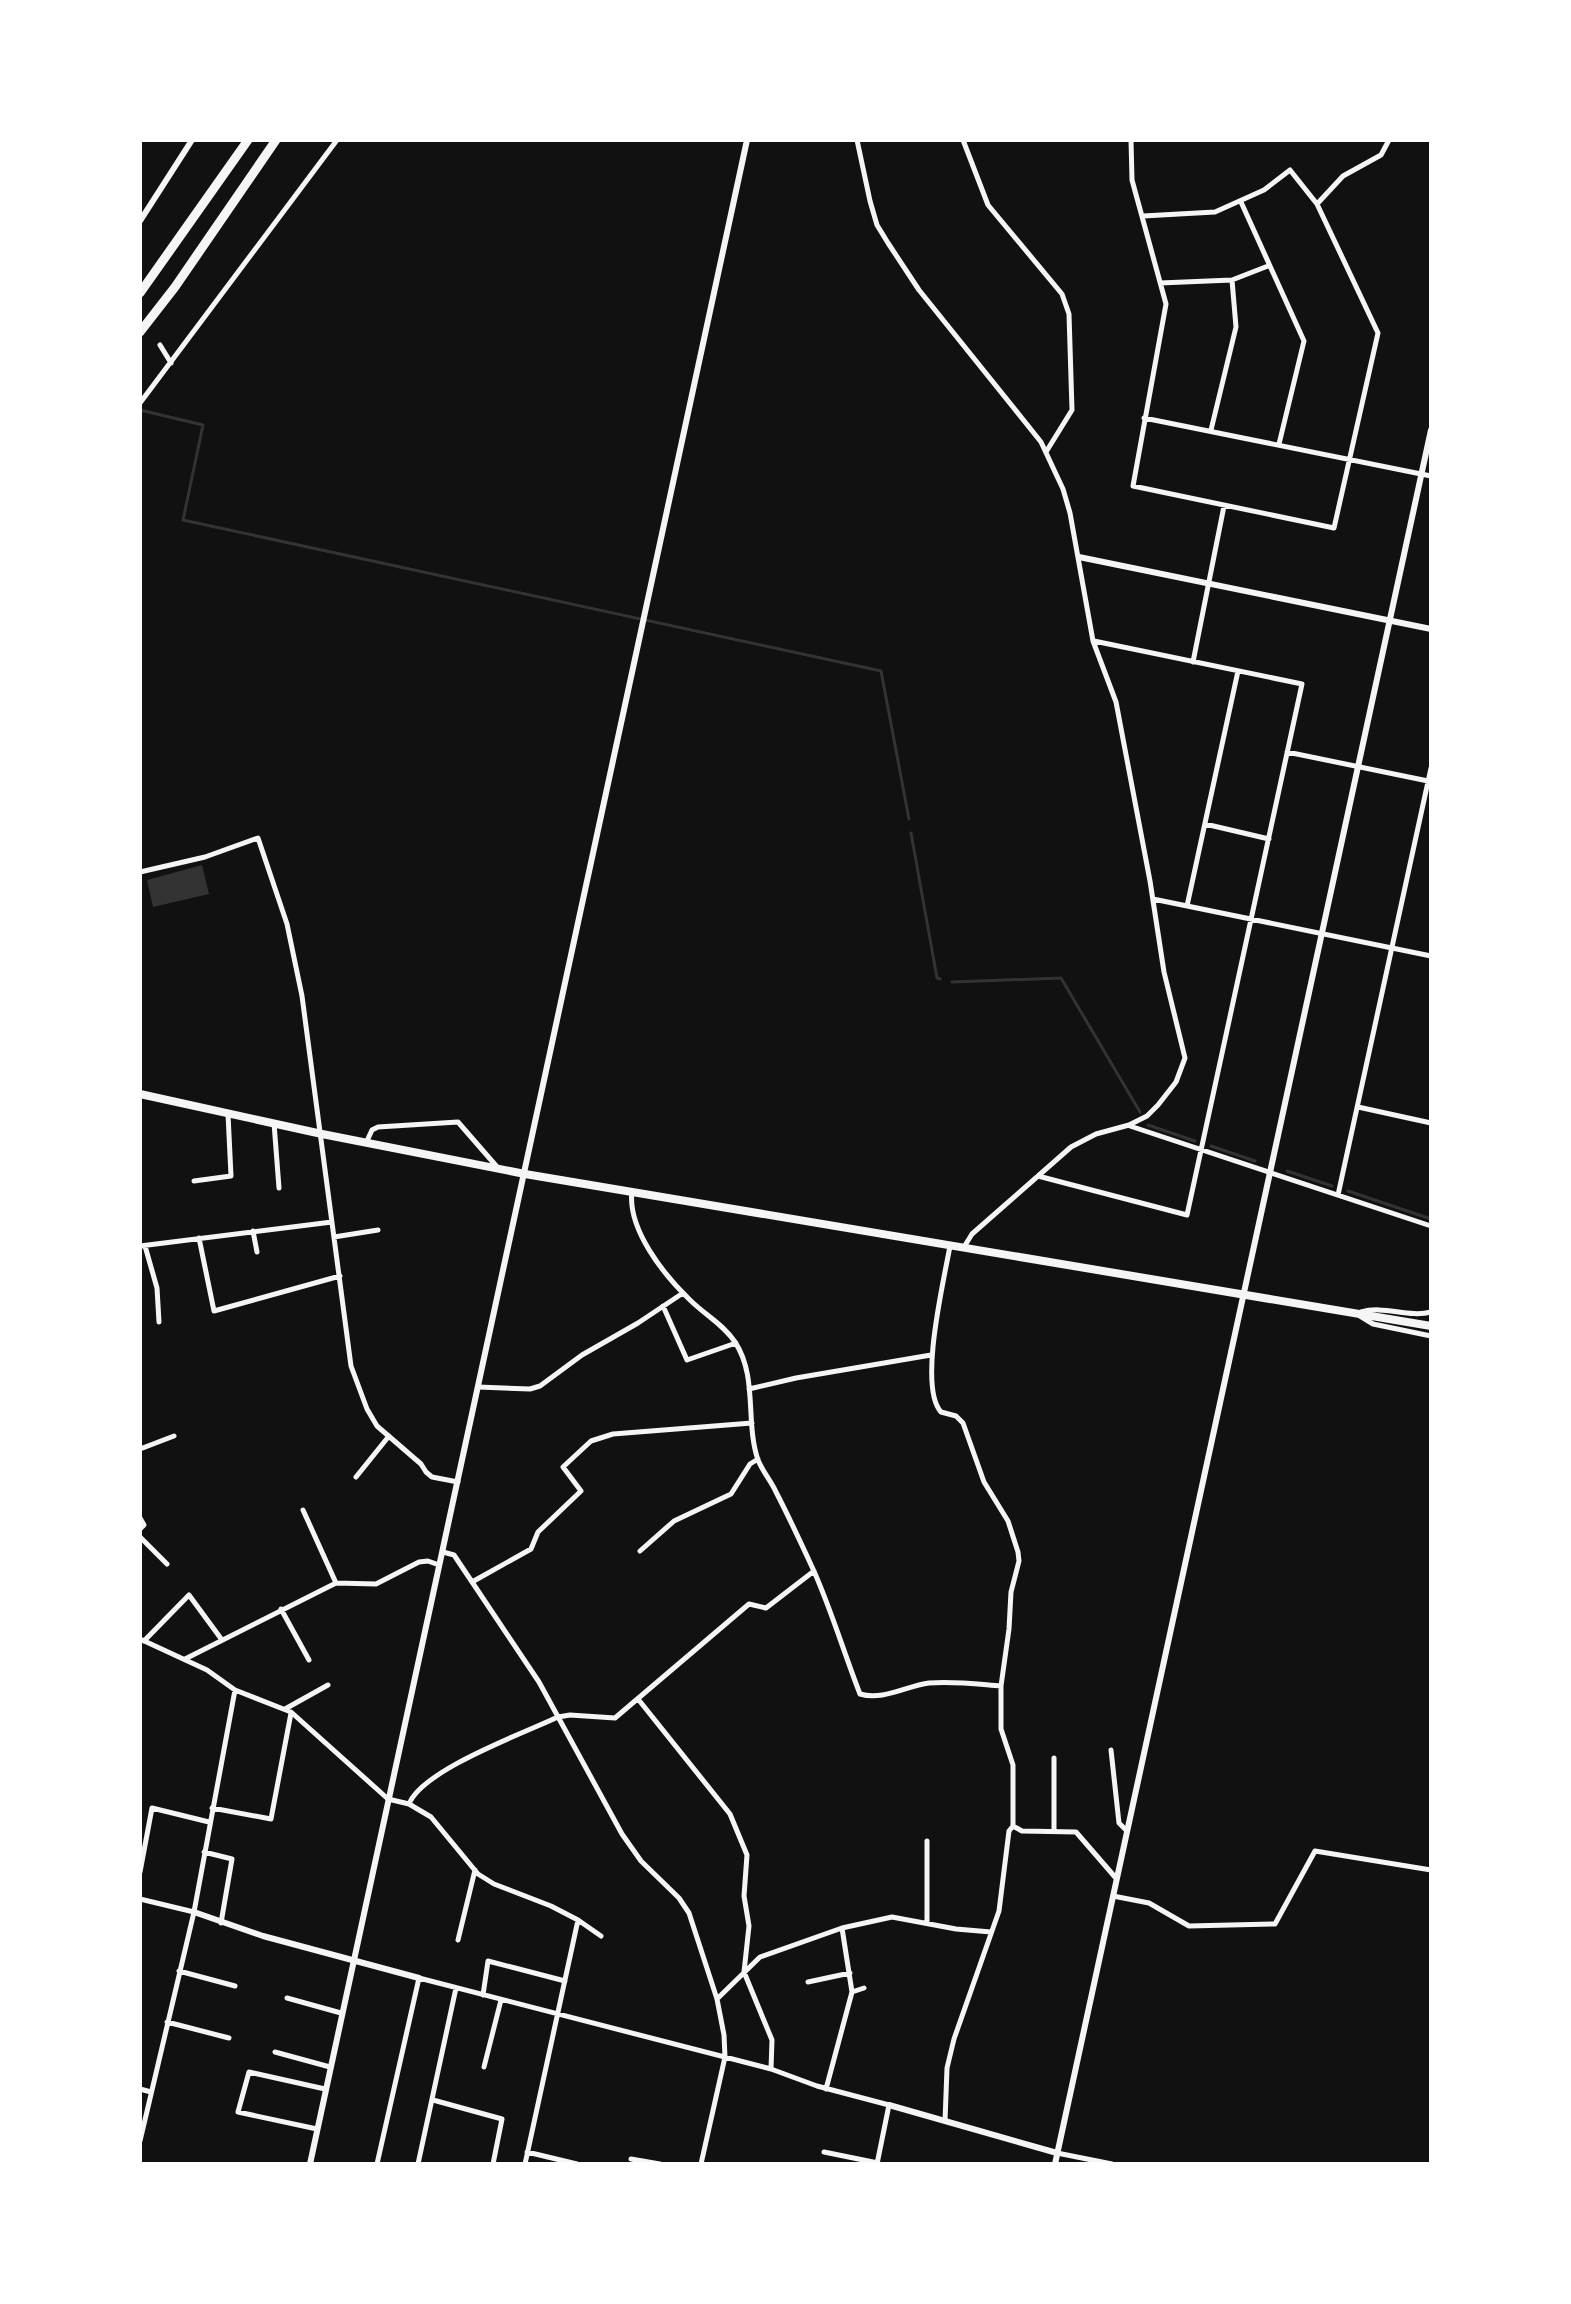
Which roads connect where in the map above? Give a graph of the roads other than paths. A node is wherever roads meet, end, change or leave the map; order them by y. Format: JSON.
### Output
{"nodes":[{"id":1,"x":192,"y":140,"type":"edge"},
{"id":2,"x":248,"y":140,"type":"edge"},
{"id":3,"x":276,"y":140,"type":"edge"},
{"id":4,"x":337,"y":140,"type":"edge"},
{"id":5,"x":747,"y":140,"type":"edge"},
{"id":6,"x":857,"y":140,"type":"edge"},
{"id":7,"x":963,"y":140,"type":"edge"},
{"id":8,"x":1131,"y":140,"type":"edge"},
{"id":9,"x":1389,"y":140,"type":"edge"},
{"id":10,"x":1241,"y":202,"type":"junction"},
{"id":11,"x":1317,"y":204,"type":"junction"},
{"id":12,"x":1143,"y":216,"type":"junction"},
{"id":13,"x":140,"y":221,"type":"edge"},
{"id":14,"x":1268,"y":266,"type":"junction"},
{"id":15,"x":1232,"y":280,"type":"junction"},
{"id":16,"x":1159,"y":283,"type":"junction"},
{"id":17,"x":140,"y":293,"type":"edge"},
{"id":18,"x":140,"y":332,"type":"edge"},
{"id":19,"x":160,"y":345,"type":"dead end"},
{"id":20,"x":171,"y":363,"type":"junction"},
{"id":21,"x":140,"y":403,"type":"edge"},
{"id":22,"x":1144,"y":418,"type":"junction"},
{"id":23,"x":1211,"y":430,"type":"junction"},
{"id":24,"x":1431,"y":430,"type":"edge"},
{"id":25,"x":1279,"y":444,"type":"junction"},
{"id":26,"x":1046,"y":452,"type":"junction"},
{"id":27,"x":1349,"y":460,"type":"junction"},
{"id":28,"x":1421,"y":474,"type":"junction"},
{"id":29,"x":1431,"y":476,"type":"edge"},
{"id":30,"x":1224,"y":506,"type":"junction"},
{"id":31,"x":1079,"y":557,"type":"junction"},
{"id":32,"x":1208,"y":584,"type":"junction"},
{"id":33,"x":1390,"y":621,"type":"junction"},
{"id":34,"x":1431,"y":629,"type":"edge"},
{"id":35,"x":1093,"y":641,"type":"junction"},
{"id":36,"x":1193,"y":662,"type":"junction"},
{"id":37,"x":1238,"y":671,"type":"junction"},
{"id":38,"x":1287,"y":752,"type":"junction"},
{"id":39,"x":1358,"y":767,"type":"junction"},
{"id":40,"x":1431,"y":768,"type":"edge"},
{"id":41,"x":1428,"y":781,"type":"junction"},
{"id":42,"x":1205,"y":824,"type":"junction"},
{"id":43,"x":1269,"y":839,"type":"junction"},
{"id":44,"x":140,"y":872,"type":"edge"},
{"id":45,"x":1153,"y":899,"type":"junction"},
{"id":46,"x":1187,"y":906,"type":"junction"},
{"id":47,"x":1252,"y":919,"type":"junction"},
{"id":48,"x":1321,"y":933,"type":"junction"},
{"id":49,"x":1392,"y":948,"type":"junction"},
{"id":50,"x":1431,"y":956,"type":"edge"},
{"id":51,"x":140,"y":1094,"type":"edge"},
{"id":52,"x":1357,"y":1107,"type":"junction"},
{"id":53,"x":228,"y":1113,"type":"junction"},
{"id":54,"x":274,"y":1123,"type":"junction"},
{"id":55,"x":1431,"y":1123,"type":"edge"},
{"id":56,"x":1129,"y":1125,"type":"junction"},
{"id":57,"x":322,"y":1134,"type":"junction"},
{"id":58,"x":366,"y":1143,"type":"junction"},
{"id":59,"x":1202,"y":1150,"type":"junction"},
{"id":60,"x":498,"y":1169,"type":"junction"},
{"id":61,"x":1270,"y":1172,"type":"junction"},
{"id":62,"x":525,"y":1174,"type":"junction"},
{"id":63,"x":1038,"y":1176,"type":"junction"},
{"id":64,"x":194,"y":1181,"type":"dead end"},
{"id":65,"x":279,"y":1188,"type":"dead end"},
{"id":66,"x":632,"y":1191,"type":"junction"},
{"id":67,"x":1338,"y":1195,"type":"junction"},
{"id":68,"x":332,"y":1222,"type":"junction"},
{"id":69,"x":1431,"y":1226,"type":"edge"},
{"id":70,"x":378,"y":1230,"type":"dead end"},
{"id":71,"x":253,"y":1231,"type":"junction"},
{"id":72,"x":334,"y":1237,"type":"junction"},
{"id":73,"x":199,"y":1238,"type":"junction"},
{"id":74,"x":142,"y":1246,"type":"edge"},
{"id":75,"x":950,"y":1246,"type":"junction"},
{"id":76,"x":963,"y":1248,"type":"junction"},
{"id":77,"x":257,"y":1252,"type":"dead end"},
{"id":78,"x":340,"y":1276,"type":"junction"},
{"id":79,"x":683,"y":1293,"type":"junction"},
{"id":80,"x":1244,"y":1295,"type":"junction"},
{"id":81,"x":663,"y":1306,"type":"junction"},
{"id":82,"x":1431,"y":1312,"type":"edge"},
{"id":83,"x":1356,"y":1313,"type":"junction"},
{"id":84,"x":159,"y":1322,"type":"dead end"},
{"id":85,"x":1431,"y":1326,"type":"edge"},
{"id":86,"x":1431,"y":1336,"type":"edge"},
{"id":87,"x":736,"y":1343,"type":"junction"},
{"id":88,"x":931,"y":1355,"type":"junction"},
{"id":89,"x":478,"y":1387,"type":"junction"},
{"id":90,"x":749,"y":1389,"type":"junction"},
{"id":91,"x":752,"y":1423,"type":"junction"},
{"id":92,"x":174,"y":1436,"type":"dead end"},
{"id":93,"x":389,"y":1436,"type":"junction"},
{"id":94,"x":140,"y":1449,"type":"edge"},
{"id":95,"x":758,"y":1459,"type":"junction"},
{"id":96,"x":356,"y":1477,"type":"dead end"},
{"id":97,"x":458,"y":1482,"type":"junction"},
{"id":98,"x":303,"y":1510,"type":"dead end"},
{"id":99,"x":140,"y":1518,"type":"edge"},
{"id":100,"x":140,"y":1529,"type":"edge"},
{"id":101,"x":140,"y":1537,"type":"edge"},
{"id":102,"x":640,"y":1551,"type":"dead end"},
{"id":103,"x":443,"y":1552,"type":"junction"},
{"id":104,"x":167,"y":1564,"type":"dead end"},
{"id":105,"x":440,"y":1565,"type":"junction"},
{"id":106,"x":814,"y":1571,"type":"junction"},
{"id":107,"x":472,"y":1582,"type":"junction"},
{"id":108,"x":336,"y":1583,"type":"junction"},
{"id":109,"x":281,"y":1609,"type":"junction"},
{"id":110,"x":142,"y":1640,"type":"edge"},
{"id":111,"x":222,"y":1640,"type":"junction"},
{"id":112,"x":184,"y":1659,"type":"junction"},
{"id":113,"x":309,"y":1660,"type":"dead end"},
{"id":114,"x":328,"y":1685,"type":"dead end"},
{"id":115,"x":1001,"y":1686,"type":"junction"},
{"id":116,"x":235,"y":1690,"type":"junction"},
{"id":117,"x":638,"y":1699,"type":"junction"},
{"id":118,"x":288,"y":1710,"type":"junction"},
{"id":119,"x":558,"y":1717,"type":"junction"},
{"id":120,"x":1111,"y":1750,"type":"dead end"},
{"id":121,"x":1054,"y":1758,"type":"dead end"},
{"id":122,"x":388,"y":1799,"type":"junction"},
{"id":123,"x":409,"y":1804,"type":"junction"},
{"id":124,"x":212,"y":1808,"type":"junction"},
{"id":125,"x":209,"y":1822,"type":"junction"},
{"id":126,"x":1013,"y":1826,"type":"junction"},
{"id":127,"x":1126,"y":1830,"type":"junction"},
{"id":128,"x":1054,"y":1831,"type":"junction"},
{"id":129,"x":927,"y":1841,"type":"dead end"},
{"id":130,"x":204,"y":1852,"type":"junction"},
{"id":131,"x":475,"y":1870,"type":"junction"},
{"id":132,"x":1431,"y":1870,"type":"edge"},
{"id":133,"x":140,"y":1872,"type":"edge"},
{"id":134,"x":1115,"y":1877,"type":"junction"},
{"id":135,"x":1112,"y":1895,"type":"junction"},
{"id":136,"x":140,"y":1899,"type":"edge"},
{"id":137,"x":194,"y":1912,"type":"junction"},
{"id":138,"x":578,"y":1920,"type":"junction"},
{"id":139,"x":221,"y":1923,"type":"junction"},
{"id":140,"x":927,"y":1923,"type":"junction"},
{"id":141,"x":842,"y":1928,"type":"junction"},
{"id":142,"x":991,"y":1932,"type":"junction"},
{"id":143,"x":601,"y":1936,"type":"dead end"},
{"id":144,"x":458,"y":1940,"type":"dead end"},
{"id":145,"x":352,"y":1958,"type":"junction"},
{"id":146,"x":179,"y":1971,"type":"junction"},
{"id":147,"x":744,"y":1972,"type":"junction"},
{"id":148,"x":850,"y":1973,"type":"junction"},
{"id":149,"x":419,"y":1978,"type":"junction"},
{"id":150,"x":565,"y":1981,"type":"junction"},
{"id":151,"x":808,"y":1982,"type":"dead end"},
{"id":152,"x":235,"y":1986,"type":"dead end"},
{"id":153,"x":456,"y":1988,"type":"junction"},
{"id":154,"x":864,"y":1988,"type":"dead end"},
{"id":155,"x":852,"y":1992,"type":"junction"},
{"id":156,"x":483,"y":1995,"type":"junction"},
{"id":157,"x":287,"y":1998,"type":"dead end"},
{"id":158,"x":717,"y":1999,"type":"junction"},
{"id":159,"x":501,"y":2000,"type":"junction"},
{"id":160,"x":341,"y":2013,"type":"junction"},
{"id":161,"x":559,"y":2013,"type":"junction"},
{"id":162,"x":167,"y":2022,"type":"junction"},
{"id":163,"x":229,"y":2038,"type":"dead end"},
{"id":164,"x":275,"y":2052,"type":"dead end"},
{"id":165,"x":725,"y":2057,"type":"junction"},
{"id":166,"x":330,"y":2067,"type":"junction"},
{"id":167,"x":484,"y":2067,"type":"dead end"},
{"id":168,"x":771,"y":2069,"type":"junction"},
{"id":169,"x":140,"y":2089,"type":"edge"},
{"id":170,"x":325,"y":2089,"type":"junction"},
{"id":171,"x":826,"y":2089,"type":"junction"},
{"id":172,"x":151,"y":2092,"type":"junction"},
{"id":173,"x":433,"y":2100,"type":"junction"},
{"id":174,"x":889,"y":2105,"type":"junction"},
{"id":175,"x":945,"y":2122,"type":"junction"},
{"id":176,"x":317,"y":2129,"type":"junction"},
{"id":177,"x":140,"y":2141,"type":"edge"},
{"id":178,"x":527,"y":2152,"type":"junction"},
{"id":179,"x":824,"y":2152,"type":"dead end"},
{"id":180,"x":1057,"y":2153,"type":"junction"},
{"id":181,"x":631,"y":2159,"type":"dead end"},
{"id":182,"x":419,"y":2163,"type":"edge"},
{"id":183,"x":310,"y":2164,"type":"edge"},
{"id":184,"x":377,"y":2164,"type":"edge"},
{"id":185,"x":428,"y":2164,"type":"edge"},
{"id":186,"x":493,"y":2164,"type":"edge"},
{"id":187,"x":525,"y":2164,"type":"edge"},
{"id":188,"x":577,"y":2164,"type":"edge"},
{"id":189,"x":660,"y":2164,"type":"edge"},
{"id":190,"x":701,"y":2164,"type":"edge"},
{"id":191,"x":878,"y":2164,"type":"edge"},
{"id":192,"x":1055,"y":2164,"type":"edge"},
{"id":193,"x":1112,"y":2164,"type":"edge"}],
"edges":[{"from":1,"to":13,"type":"street"},
{"from":2,"to":17,"type":"highway"},
{"from":3,"to":18,"type":"highway"},
{"from":4,"to":20,"type":"street"},
{"from":5,"to":62,"type":"street"},
{"from":6,"to":26,"type":"street"},
{"from":7,"to":26,"type":"street"},
{"from":8,"to":12,"type":"street"},
{"from":9,"to":11,"type":"street"},
{"from":10,"to":11,"type":"street"},
{"from":10,"to":12,"type":"street"},
{"from":10,"to":14,"type":"street"},
{"from":11,"to":27,"type":"street"},
{"from":12,"to":16,"type":"street"},
{"from":14,"to":15,"type":"street"},
{"from":14,"to":25,"type":"street"},
{"from":15,"to":16,"type":"street"},
{"from":15,"to":23,"type":"street"},
{"from":16,"to":22,"type":"street"},
{"from":19,"to":20,"type":"street"},
{"from":20,"to":21,"type":"street"},
{"from":22,"to":23,"type":"street"},
{"from":22,"to":30,"type":"street"},
{"from":23,"to":25,"type":"street"},
{"from":24,"to":28,"type":"street"},
{"from":25,"to":27,"type":"street"},
{"from":26,"to":31,"type":"street"},
{"from":27,"to":28,"type":"street"},
{"from":27,"to":30,"type":"street"},
{"from":28,"to":29,"type":"street"},
{"from":28,"to":33,"type":"street"},
{"from":30,"to":32,"type":"street"},
{"from":31,"to":32,"type":"street"},
{"from":31,"to":35,"type":"street"},
{"from":32,"to":33,"type":"street"},
{"from":32,"to":36,"type":"street"},
{"from":33,"to":34,"type":"street"},
{"from":33,"to":39,"type":"street"},
{"from":35,"to":36,"type":"street"},
{"from":35,"to":45,"type":"street"},
{"from":36,"to":37,"type":"street"},
{"from":37,"to":38,"type":"street"},
{"from":37,"to":42,"type":"street"},
{"from":38,"to":39,"type":"street"},
{"from":38,"to":43,"type":"street"},
{"from":39,"to":41,"type":"street"},
{"from":39,"to":48,"type":"street"},
{"from":40,"to":41,"type":"street"},
{"from":41,"to":49,"type":"street"},
{"from":42,"to":43,"type":"street"},
{"from":42,"to":46,"type":"street"},
{"from":43,"to":47,"type":"street"},
{"from":44,"to":57,"type":"street"},
{"from":45,"to":46,"type":"street"},
{"from":45,"to":56,"type":"street"},
{"from":46,"to":47,"type":"street"},
{"from":47,"to":48,"type":"street"},
{"from":47,"to":59,"type":"street"},
{"from":48,"to":49,"type":"street"},
{"from":48,"to":61,"type":"street"},
{"from":49,"to":50,"type":"street"},
{"from":49,"to":52,"type":"street"},
{"from":51,"to":53,"type":"main road"},
{"from":52,"to":55,"type":"street"},
{"from":52,"to":67,"type":"street"},
{"from":53,"to":54,"type":"main road"},
{"from":53,"to":64,"type":"street"},
{"from":54,"to":57,"type":"main road"},
{"from":54,"to":65,"type":"street"},
{"from":56,"to":59,"type":"street"},
{"from":56,"to":63,"type":"street"},
{"from":57,"to":58,"type":"main road"},
{"from":57,"to":68,"type":"street"},
{"from":58,"to":60,"type":"main road"},
{"from":58,"to":60,"type":"street"},
{"from":59,"to":61,"type":"street"},
{"from":59,"to":63,"type":"street"},
{"from":60,"to":62,"type":"main road"},
{"from":61,"to":67,"type":"street"},
{"from":61,"to":80,"type":"street"},
{"from":62,"to":66,"type":"main road"},
{"from":62,"to":89,"type":"street"},
{"from":63,"to":76,"type":"street"},
{"from":66,"to":75,"type":"main road"},
{"from":66,"to":79,"type":"street"},
{"from":67,"to":69,"type":"street"},
{"from":68,"to":71,"type":"street"},
{"from":68,"to":72,"type":"street"},
{"from":70,"to":72,"type":"street"},
{"from":71,"to":73,"type":"street"},
{"from":71,"to":77,"type":"street"},
{"from":72,"to":78,"type":"street"},
{"from":73,"to":74,"type":"street"},
{"from":73,"to":78,"type":"street"},
{"from":74,"to":84,"type":"street"},
{"from":75,"to":76,"type":"main road"},
{"from":75,"to":88,"type":"street"},
{"from":76,"to":80,"type":"main road"},
{"from":78,"to":93,"type":"street"},
{"from":79,"to":81,"type":"street"},
{"from":79,"to":87,"type":"street"},
{"from":80,"to":83,"type":"main road"},
{"from":80,"to":127,"type":"street"},
{"from":81,"to":87,"type":"street"},
{"from":81,"to":89,"type":"street"},
{"from":82,"to":83,"type":"street"},
{"from":83,"to":85,"type":"main road"},
{"from":83,"to":86,"type":"street"},
{"from":87,"to":90,"type":"street"},
{"from":88,"to":90,"type":"street"},
{"from":88,"to":115,"type":"street"},
{"from":89,"to":97,"type":"street"},
{"from":90,"to":91,"type":"street"},
{"from":91,"to":95,"type":"street"},
{"from":91,"to":107,"type":"street"},
{"from":92,"to":94,"type":"street"},
{"from":93,"to":96,"type":"street"},
{"from":93,"to":97,"type":"street"},
{"from":95,"to":102,"type":"street"},
{"from":95,"to":106,"type":"street"},
{"from":97,"to":103,"type":"street"},
{"from":98,"to":108,"type":"street"},
{"from":99,"to":100,"type":"street"},
{"from":101,"to":104,"type":"street"},
{"from":103,"to":105,"type":"street"},
{"from":103,"to":107,"type":"street"},
{"from":105,"to":108,"type":"street"},
{"from":105,"to":122,"type":"street"},
{"from":106,"to":115,"type":"street"},
{"from":106,"to":117,"type":"street"},
{"from":107,"to":119,"type":"street"},
{"from":108,"to":109,"type":"street"},
{"from":109,"to":111,"type":"street"},
{"from":109,"to":113,"type":"street"},
{"from":110,"to":111,"type":"street"},
{"from":110,"to":112,"type":"street"},
{"from":111,"to":112,"type":"street"},
{"from":112,"to":116,"type":"street"},
{"from":114,"to":118,"type":"street"},
{"from":115,"to":126,"type":"street"},
{"from":116,"to":118,"type":"street"},
{"from":116,"to":124,"type":"street"},
{"from":117,"to":119,"type":"street"},
{"from":117,"to":147,"type":"street"},
{"from":118,"to":122,"type":"street"},
{"from":118,"to":124,"type":"street"},
{"from":119,"to":123,"type":"street"},
{"from":119,"to":158,"type":"street"},
{"from":120,"to":127,"type":"street"},
{"from":121,"to":128,"type":"street"},
{"from":122,"to":123,"type":"street"},
{"from":122,"to":145,"type":"street"},
{"from":123,"to":131,"type":"street"},
{"from":124,"to":125,"type":"street"},
{"from":125,"to":130,"type":"street"},
{"from":125,"to":133,"type":"street"},
{"from":126,"to":128,"type":"street"},
{"from":126,"to":142,"type":"street"},
{"from":127,"to":134,"type":"street"},
{"from":128,"to":134,"type":"street"},
{"from":129,"to":140,"type":"street"},
{"from":130,"to":137,"type":"street"},
{"from":130,"to":139,"type":"street"},
{"from":131,"to":138,"type":"street"},
{"from":131,"to":144,"type":"street"},
{"from":132,"to":135,"type":"street"},
{"from":134,"to":135,"type":"street"},
{"from":135,"to":180,"type":"street"},
{"from":136,"to":137,"type":"street"},
{"from":137,"to":139,"type":"street"},
{"from":137,"to":146,"type":"street"},
{"from":138,"to":143,"type":"street"},
{"from":138,"to":150,"type":"street"},
{"from":139,"to":145,"type":"street"},
{"from":140,"to":141,"type":"street"},
{"from":140,"to":142,"type":"street"},
{"from":141,"to":147,"type":"street"},
{"from":141,"to":148,"type":"street"},
{"from":142,"to":175,"type":"street"},
{"from":145,"to":149,"type":"street"},
{"from":145,"to":160,"type":"street"},
{"from":146,"to":152,"type":"street"},
{"from":146,"to":162,"type":"street"},
{"from":147,"to":158,"type":"street"},
{"from":147,"to":168,"type":"street"},
{"from":148,"to":151,"type":"street"},
{"from":148,"to":155,"type":"street"},
{"from":149,"to":153,"type":"street"},
{"from":149,"to":184,"type":"street"},
{"from":150,"to":156,"type":"street"},
{"from":150,"to":161,"type":"street"},
{"from":153,"to":156,"type":"street"},
{"from":153,"to":173,"type":"street"},
{"from":154,"to":155,"type":"street"},
{"from":155,"to":171,"type":"street"},
{"from":156,"to":159,"type":"street"},
{"from":157,"to":160,"type":"street"},
{"from":158,"to":165,"type":"street"},
{"from":159,"to":161,"type":"street"},
{"from":159,"to":167,"type":"street"},
{"from":160,"to":166,"type":"street"},
{"from":161,"to":165,"type":"street"},
{"from":161,"to":178,"type":"street"},
{"from":162,"to":163,"type":"street"},
{"from":162,"to":172,"type":"street"},
{"from":164,"to":166,"type":"street"},
{"from":165,"to":168,"type":"street"},
{"from":165,"to":190,"type":"street"},
{"from":166,"to":170,"type":"street"},
{"from":168,"to":171,"type":"street"},
{"from":169,"to":172,"type":"street"},
{"from":170,"to":176,"type":"street"},
{"from":170,"to":176,"type":"street"},
{"from":171,"to":174,"type":"street"},
{"from":172,"to":177,"type":"street"},
{"from":173,"to":182,"type":"street"},
{"from":173,"to":186,"type":"street"},
{"from":174,"to":175,"type":"street"},
{"from":174,"to":191,"type":"street"},
{"from":175,"to":180,"type":"street"},
{"from":176,"to":183,"type":"street"},
{"from":178,"to":187,"type":"street"},
{"from":178,"to":188,"type":"street"},
{"from":179,"to":191,"type":"street"},
{"from":180,"to":192,"type":"street"},
{"from":180,"to":193,"type":"street"},
{"from":181,"to":189,"type":"street"},
{"from":182,"to":185,"type":"street"}]}
